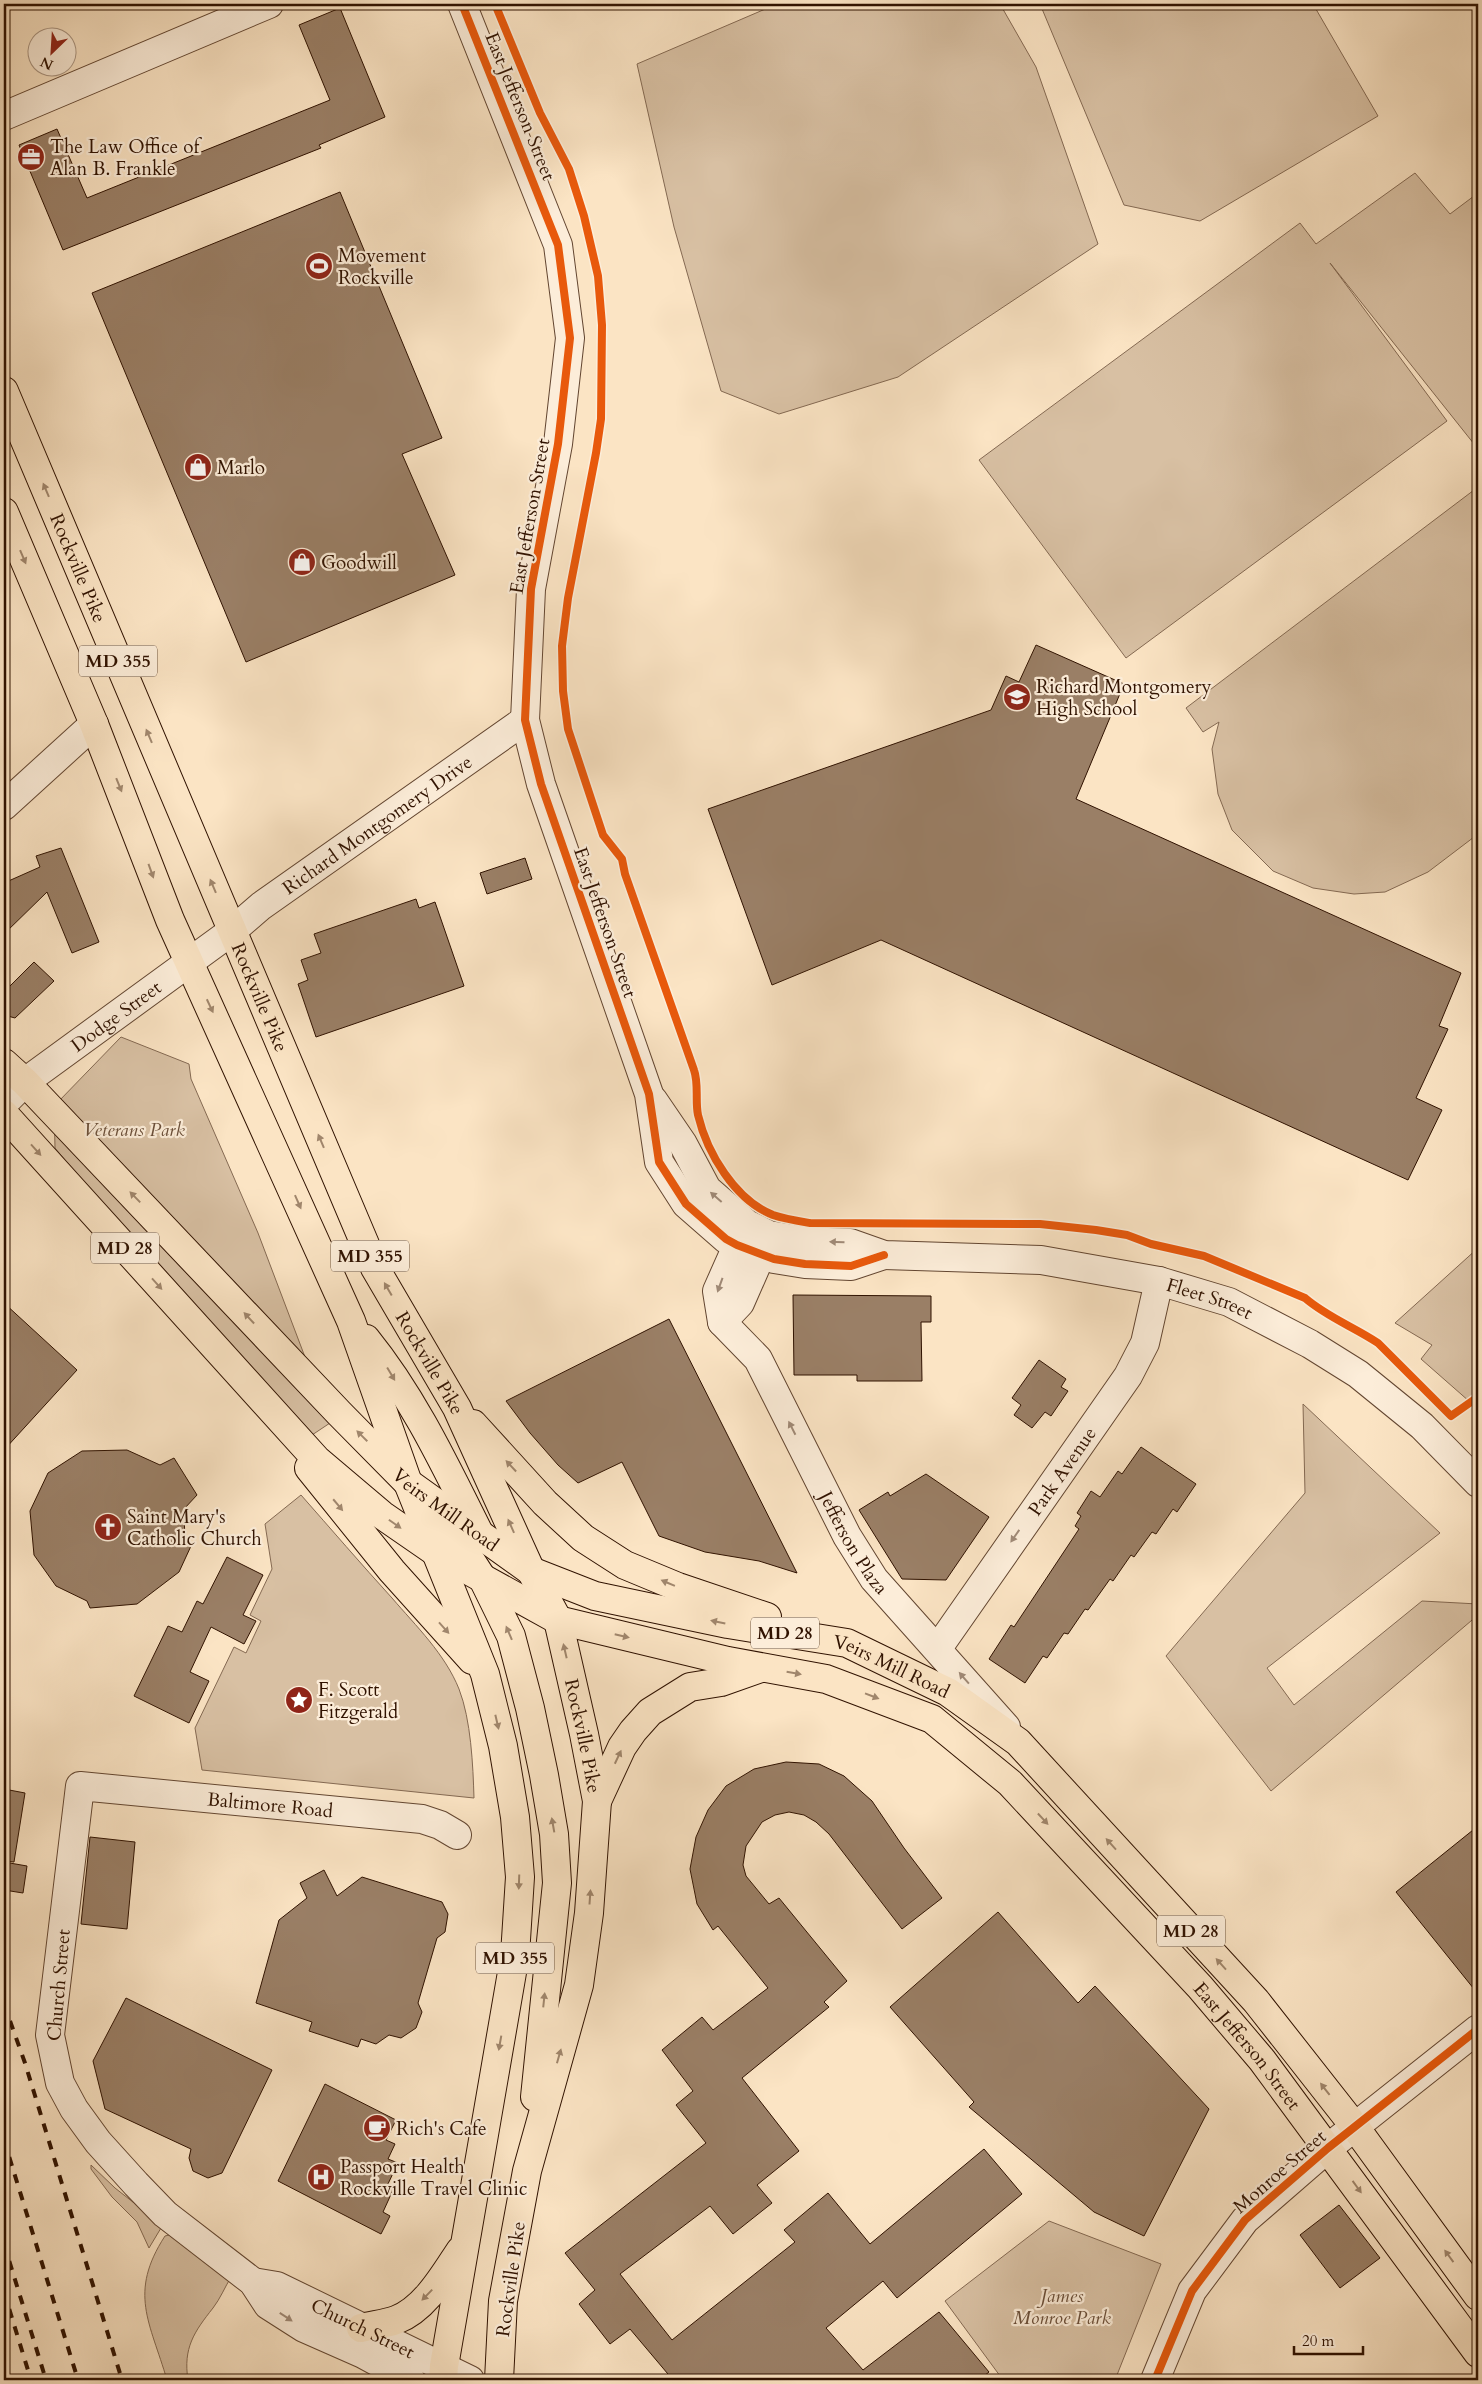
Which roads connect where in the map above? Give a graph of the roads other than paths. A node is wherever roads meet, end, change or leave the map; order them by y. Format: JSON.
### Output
{"nodes":[{"id":1,"x":269,"y":4,"type":"edge"},
{"id":2,"x":462,"y":4,"type":"edge"},
{"id":3,"x":4,"y":116,"type":"edge"},
{"id":4,"x":4,"y":391,"type":"edge"},
{"id":5,"x":4,"y":512,"type":"edge"},
{"id":6,"x":525,"y":720,"type":"junction"},
{"id":7,"x":94,"y":724,"type":"junction"},
{"id":8,"x":4,"y":806,"type":"edge"},
{"id":9,"x":232,"y":931,"type":"junction"},
{"id":10,"x":189,"y":962,"type":"junction"},
{"id":11,"x":4,"y":1063,"type":"edge"},
{"id":12,"x":25,"y":1082,"type":"junction"},
{"id":13,"x":4,"y":1103,"type":"edge"},
{"id":14,"x":4,"y":1114,"type":"edge"},
{"id":15,"x":754,"y":1240,"type":"junction"},
{"id":16,"x":1159,"y":1281,"type":"junction"},
{"id":17,"x":351,"y":1321,"type":"junction"},
{"id":18,"x":246,"y":1382,"type":"junction"},
{"id":19,"x":457,"y":1408,"type":"junction"},
{"id":20,"x":408,"y":1483,"type":"junction"},
{"id":21,"x":1478,"y":1483,"type":"edge"},
{"id":22,"x":480,"y":1534,"type":"junction"},
{"id":23,"x":437,"y":1553,"type":"junction"},
{"id":24,"x":531,"y":1571,"type":"junction"},
{"id":25,"x":484,"y":1581,"type":"junction"},
{"id":26,"x":558,"y":1620,"type":"junction"},
{"id":27,"x":847,"y":1643,"type":"junction"},
{"id":28,"x":938,"y":1648,"type":"junction"},
{"id":29,"x":761,"y":1668,"type":"junction"},
{"id":30,"x":486,"y":1674,"type":"junction"},
{"id":31,"x":1018,"y":1742,"type":"junction"},
{"id":32,"x":1010,"y":1783,"type":"joint"},
{"id":33,"x":80,"y":1786,"type":"joint"},
{"id":34,"x":597,"y":1802,"type":"junction"},
{"id":35,"x":457,"y":1835,"type":"dead end"},
{"id":36,"x":1478,"y":2029,"type":"edge"},
{"id":37,"x":1355,"y":2127,"type":"junction"},
{"id":38,"x":1328,"y":2148,"type":"junction"},
{"id":39,"x":527,"y":2171,"type":"junction"},
{"id":40,"x":466,"y":2241,"type":"junction"},
{"id":41,"x":253,"y":2282,"type":"junction"},
{"id":42,"x":1478,"y":2296,"type":"edge"},
{"id":43,"x":361,"y":2328,"type":"junction"},
{"id":44,"x":1478,"y":2353,"type":"edge"},
{"id":45,"x":443,"y":2373,"type":"edge"},
{"id":46,"x":411,"y":2380,"type":"edge"},
{"id":47,"x":470,"y":2380,"type":"edge"},
{"id":48,"x":499,"y":2380,"type":"edge"},
{"id":49,"x":1155,"y":2380,"type":"edge"}],
"edges":[{"from":1,"to":3,"type":"street"},
{"from":2,"to":6,"type":"street","name":"East Jefferson Street"},
{"from":9,"to":4,"type":"main road","name":"Rockville Pike","number":"MD 355","one_way":true},
{"from":5,"to":7,"type":"main road","number":"MD 355","one_way":true},
{"from":6,"to":9,"type":"street","name":"Richard Montgomery Drive"},
{"from":6,"to":15,"type":"street","name":"East Jefferson Street"},
{"from":7,"to":8,"type":"street"},
{"from":7,"to":10,"type":"main road","number":"MD 355","one_way":true},
{"from":9,"to":10,"type":"street","name":"Dodge Street"},
{"from":19,"to":9,"type":"main road","name":"Rockville Pike","number":"MD 355","one_way":true},
{"from":10,"to":12,"type":"street","name":"Dodge Street"},
{"from":10,"to":17,"type":"main road","number":"MD 355","one_way":true},
{"from":11,"to":12,"type":"main road","name":"Veirs Mill Road","number":"MD 28"},
{"from":12,"to":13,"type":"street","name":"Dodge Street"},
{"from":20,"to":12,"type":"main road","name":"Veirs Mill Road","number":"MD 28","one_way":true},
{"from":14,"to":18,"type":"main road","name":"Veirs Mill Road","number":"MD 28","one_way":true},
{"from":15,"to":16,"type":"street","name":"Fleet Street"},
{"from":28,"to":15,"type":"street","name":"Jefferson Plaza","one_way":true},
{"from":16,"to":21,"type":"street","name":"Fleet Street"},
{"from":16,"to":28,"type":"street","name":"Park Avenue","one_way":true},
{"from":17,"to":20,"type":"main road","number":"MD 355"},
{"from":17,"to":22,"type":"main road","one_way":true},
{"from":18,"to":23,"type":"main road","name":"Veirs Mill Road","number":"MD 28","one_way":true},
{"from":18,"to":30,"type":"main road","one_way":true},
{"from":24,"to":19,"type":"main road","name":"Rockville Pike","number":"MD 355","one_way":true},
{"from":27,"to":19,"type":"main road","one_way":true},
{"from":20,"to":22,"type":"main road","name":"Veirs Mill Road","number":"MD 28"},
{"from":20,"to":23,"type":"main road","number":"MD 355"},
{"from":20,"to":25,"type":"main road"},
{"from":22,"to":24,"type":"main road","name":"Veirs Mill Road","number":"MD 28"},
{"from":22,"to":26,"type":"main road"},
{"from":23,"to":25,"type":"main road","name":"Veirs Mill Road","number":"MD 28"},
{"from":23,"to":30,"type":"main road","number":"MD 355"},
{"from":24,"to":26,"type":"main road","name":"Rockville Pike","number":"MD 355"},
{"from":27,"to":24,"type":"main road","name":"Veirs Mill Road","number":"MD 28","one_way":true},
{"from":25,"to":26,"type":"main road","name":"Veirs Mill Road","number":"MD 28"},
{"from":39,"to":25,"type":"main road","one_way":true},
{"from":26,"to":29,"type":"main road","name":"Veirs Mill Road","number":"MD 28","one_way":true},
{"from":34,"to":26,"type":"main road","name":"Rockville Pike","number":"MD 355","one_way":true},
{"from":27,"to":31,"type":"main road","name":"Veirs Mill Road","number":"MD 28"},
{"from":31,"to":28,"type":"street","name":"Jefferson Plaza","one_way":true},
{"from":29,"to":32,"type":"main road","name":"Veirs Mill Road","number":"MD 28","one_way":true},
{"from":34,"to":29,"type":"main road","one_way":true},
{"from":30,"to":40,"type":"main road","number":"MD 355","one_way":true},
{"from":37,"to":31,"type":"main road","name":"East Jefferson Street","number":"MD 28","one_way":true},
{"from":32,"to":38,"type":"main road","name":"East Jefferson Street","number":"MD 28","one_way":true},
{"from":33,"to":35,"type":"street","name":"Baltimore Road"},
{"from":33,"to":41,"type":"street","name":"Church Street"},
{"from":39,"to":34,"type":"main road","name":"Rockville Pike","number":"MD 355","one_way":true},
{"from":36,"to":37,"type":"street","name":"Monroe Street"},
{"from":37,"to":38,"type":"street","name":"Monroe Street"},
{"from":42,"to":37,"type":"main road","name":"East Jefferson Street","number":"MD 28","one_way":true},
{"from":38,"to":44,"type":"main road","name":"East Jefferson Street","number":"MD 28","one_way":true},
{"from":38,"to":49,"type":"street","name":"Monroe Street"},
{"from":39,"to":48,"type":"main road","name":"Rockville Pike","number":"MD 355"},
{"from":40,"to":43,"type":"main road","one_way":true},
{"from":40,"to":45,"type":"main road","number":"MD 355"},
{"from":41,"to":43,"type":"street","name":"Church Street"},
{"from":41,"to":46,"type":"street","name":"Church Street","one_way":true},
{"from":43,"to":45,"type":"street","name":"Church Street"},
{"from":45,"to":47,"type":"street","name":"Church Street"}]}
